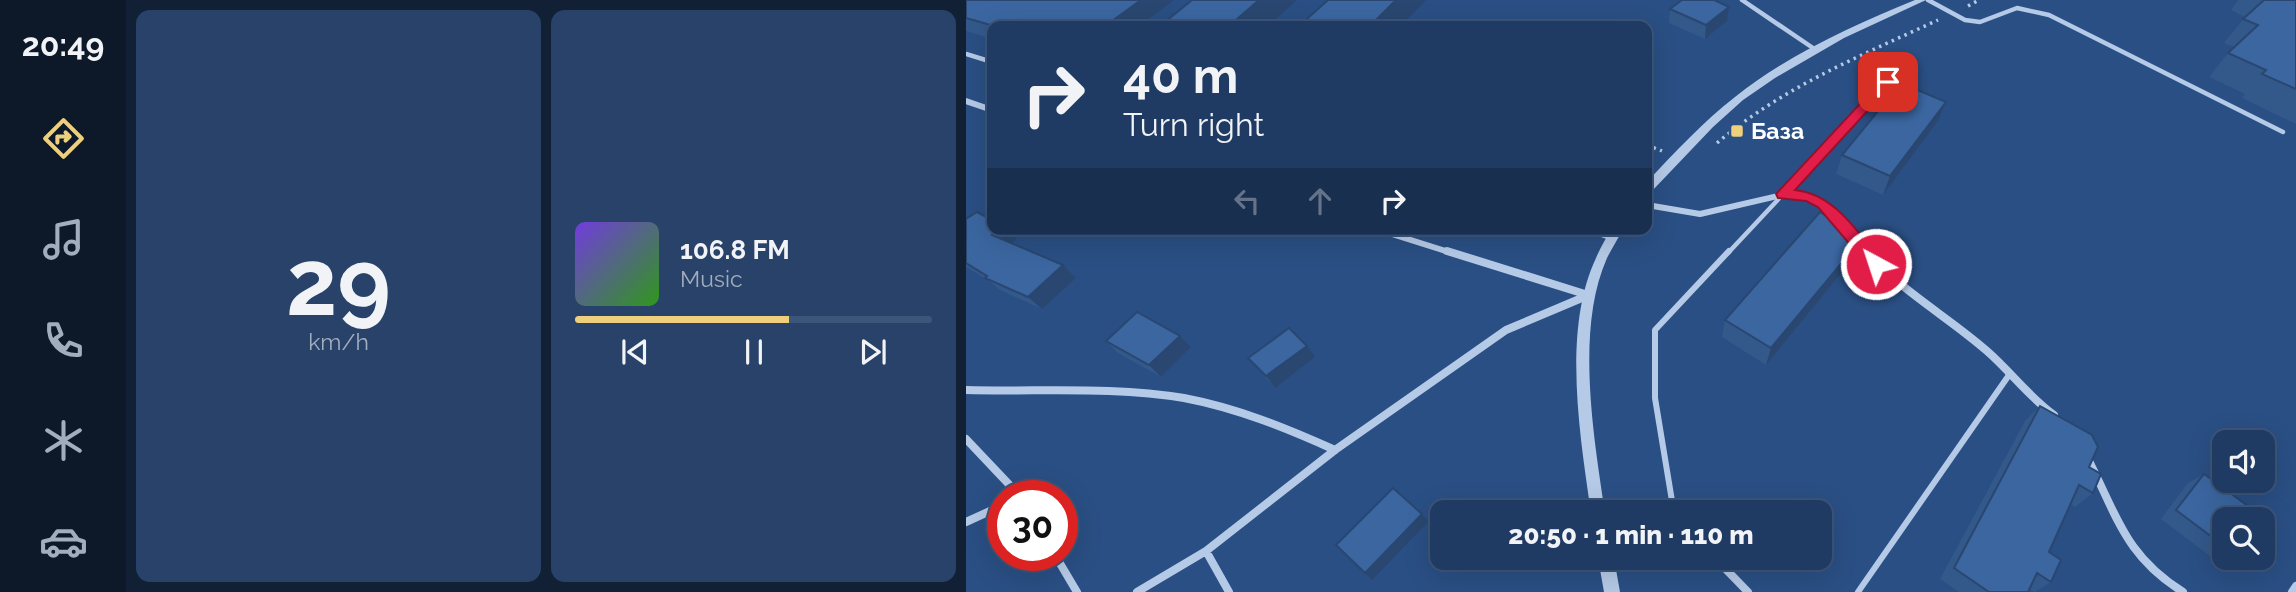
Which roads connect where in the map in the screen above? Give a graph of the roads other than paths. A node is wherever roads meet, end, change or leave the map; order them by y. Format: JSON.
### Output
{"nodes":[{"id":1,"x":1742,"y":0,"type":"edge"},
{"id":2,"x":1922,"y":0,"type":"edge"},
{"id":3,"x":1928,"y":0,"type":"edge"},
{"id":4,"x":1812,"y":48,"type":"junction"},
{"id":5,"x":966,"y":54,"type":"edge"},
{"id":6,"x":987,"y":60,"type":"edge"},
{"id":7,"x":1888,"y":82,"type":"dead end"},
{"id":8,"x":966,"y":102,"type":"edge"},
{"id":9,"x":987,"y":108,"type":"edge"},
{"id":10,"x":2283,"y":132,"type":"dead end"},
{"id":11,"x":1652,"y":183,"type":"edge"},
{"id":12,"x":1783,"y":194,"type":"junction"},
{"id":13,"x":1652,"y":206,"type":"edge"},
{"id":14,"x":1395,"y":235,"type":"edge"},
{"id":15,"x":1614,"y":235,"type":"edge"},
{"id":16,"x":1589,"y":296,"type":"junction"},
{"id":17,"x":2010,"y":375,"type":"junction"},
{"id":18,"x":966,"y":390,"type":"edge"},
{"id":19,"x":2062,"y":421,"type":"edge"},
{"id":20,"x":966,"y":439,"type":"edge"},
{"id":21,"x":2082,"y":448,"type":"edge"},
{"id":22,"x":1335,"y":450,"type":"junction"},
{"id":23,"x":1005,"y":480,"type":"edge"},
{"id":24,"x":1596,"y":500,"type":"edge"},
{"id":25,"x":1672,"y":500,"type":"edge"},
{"id":26,"x":987,"y":512,"type":"edge"},
{"id":27,"x":966,"y":522,"type":"edge"},
{"id":28,"x":1206,"y":551,"type":"junction"},
{"id":29,"x":1608,"y":570,"type":"edge"},
{"id":30,"x":1726,"y":570,"type":"edge"},
{"id":31,"x":1065,"y":571,"type":"edge"},
{"id":32,"x":2296,"y":586,"type":"edge"},
{"id":33,"x":1077,"y":592,"type":"edge"},
{"id":34,"x":1137,"y":592,"type":"edge"},
{"id":35,"x":1229,"y":592,"type":"edge"},
{"id":36,"x":1612,"y":592,"type":"edge"},
{"id":37,"x":1748,"y":592,"type":"edge"},
{"id":38,"x":1858,"y":592,"type":"edge"},
{"id":39,"x":2183,"y":592,"type":"edge"},
{"id":40,"x":2292,"y":592,"type":"edge"}],
"edges":[{"from":1,"to":4,"type":"lane"},
{"from":2,"to":4,"type":"street"},
{"from":3,"to":10,"type":"lane"},
{"from":4,"to":11,"type":"street"},
{"from":5,"to":6,"type":"lane"},
{"from":7,"to":12,"type":"lane"},
{"from":8,"to":9,"type":"street"},
{"from":12,"to":13,"type":"street"},
{"from":12,"to":17,"type":"street"},
{"from":12,"to":25,"type":"lane"},
{"from":14,"to":16,"type":"street"},
{"from":15,"to":16,"type":"street"},
{"from":16,"to":22,"type":"street"},
{"from":16,"to":24,"type":"street"},
{"from":17,"to":19,"type":"street"},
{"from":17,"to":38,"type":"lane"},
{"from":18,"to":22,"type":"street"},
{"from":20,"to":23,"type":"street"},
{"from":21,"to":39,"type":"street"},
{"from":22,"to":28,"type":"street"},
{"from":26,"to":27,"type":"street"},
{"from":28,"to":34,"type":"street"},
{"from":28,"to":35,"type":"street"},
{"from":29,"to":36,"type":"street"},
{"from":30,"to":37,"type":"street"},
{"from":31,"to":33,"type":"street"},
{"from":32,"to":40,"type":"street"}]}
